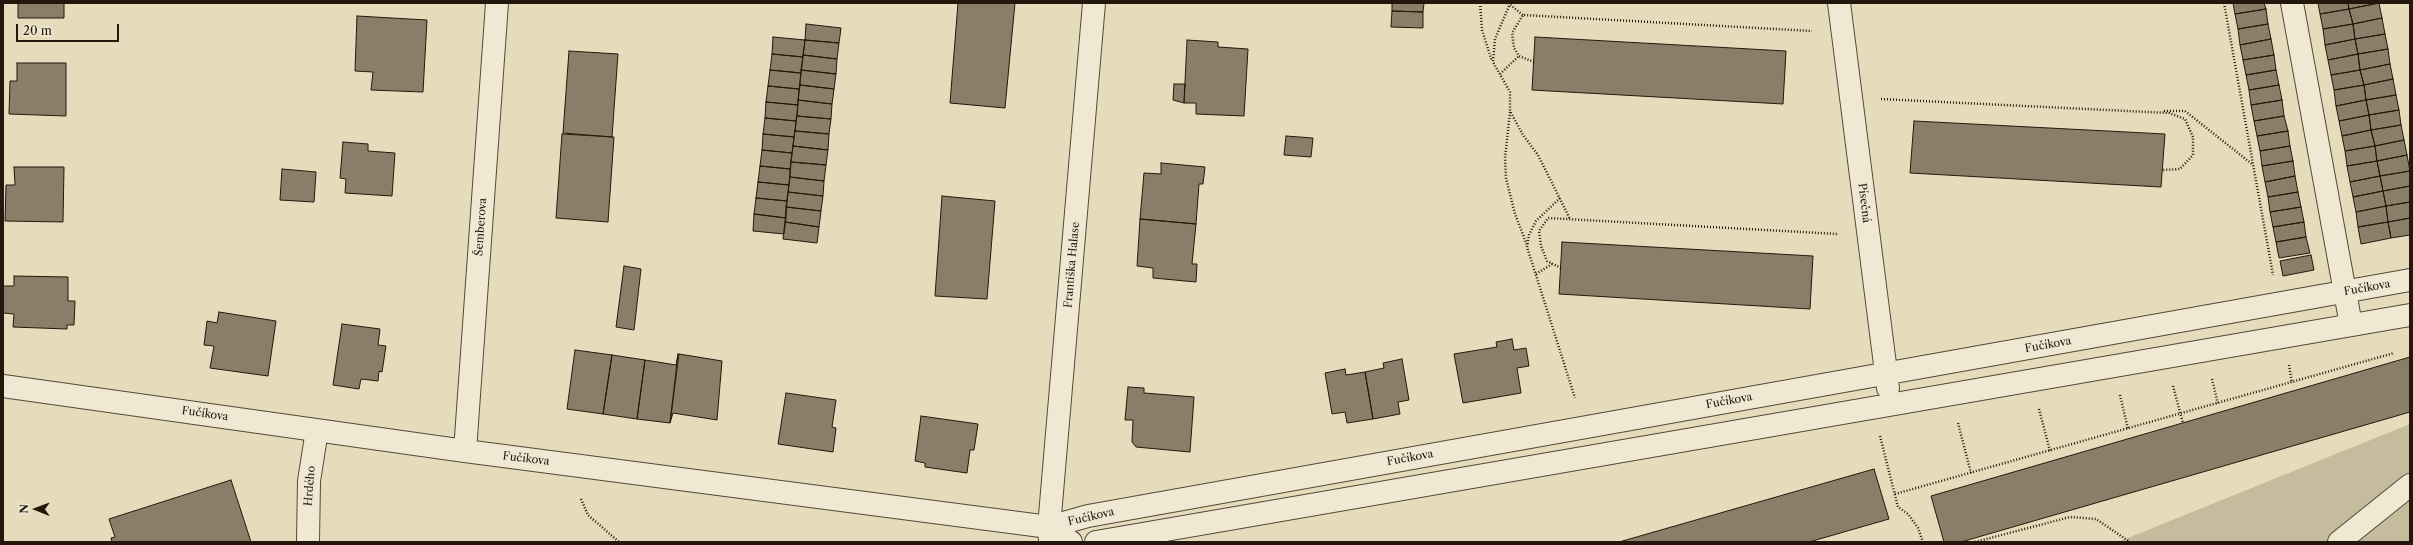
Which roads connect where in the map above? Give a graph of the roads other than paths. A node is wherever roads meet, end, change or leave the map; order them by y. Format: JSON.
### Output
{"nodes":[{"id":1,"x":497,"y":3,"type":"edge"},
{"id":2,"x":1094,"y":3,"type":"edge"},
{"id":3,"x":1839,"y":3,"type":"edge"},
{"id":4,"x":2292,"y":3,"type":"edge"},
{"id":5,"x":2410,"y":280,"type":"edge"},
{"id":6,"x":2345,"y":292,"type":"junction"},
{"id":7,"x":2410,"y":315,"type":"edge"},
{"id":8,"x":2351,"y":325,"type":"junction"},
{"id":9,"x":1886,"y":374,"type":"junction"},
{"id":10,"x":3,"y":386,"type":"edge"},
{"id":11,"x":1881,"y":405,"type":"junction"},
{"id":12,"x":316,"y":430,"type":"junction"},
{"id":13,"x":465,"y":451,"type":"junction"},
{"id":14,"x":2410,"y":485,"type":"edge"},
{"id":15,"x":1050,"y":534,"type":"edge"},
{"id":16,"x":308,"y":542,"type":"edge"},
{"id":17,"x":1071,"y":542,"type":"edge"},
{"id":18,"x":1096,"y":542,"type":"edge"},
{"id":19,"x":2339,"y":542,"type":"edge"}],
"edges":[{"from":1,"to":13,"type":"street","name":"Šemberova"},
{"from":2,"to":15,"type":"street","name":"Františka Halase"},
{"from":3,"to":9,"type":"street","name":"Písečná"},
{"from":4,"to":6,"type":"street"},
{"from":5,"to":6,"type":"street","name":"Fučíkova"},
{"from":6,"to":8,"type":"street"},
{"from":6,"to":9,"type":"street","name":"Fučíkova"},
{"from":7,"to":8,"type":"street"},
{"from":8,"to":11,"type":"street"},
{"from":9,"to":11,"type":"street","name":"Písečná"},
{"from":9,"to":15,"type":"street","name":"Fučíkova"},
{"from":10,"to":12,"type":"street","name":"Fučíkova"},
{"from":11,"to":18,"type":"street"},
{"from":12,"to":13,"type":"street","name":"Fučíkova"},
{"from":12,"to":16,"type":"street","name":"Hrdého"},
{"from":13,"to":15,"type":"street","name":"Fučíkova"},
{"from":14,"to":19,"type":"street"},
{"from":15,"to":17,"type":"street","name":"Fučíkova"}]}
